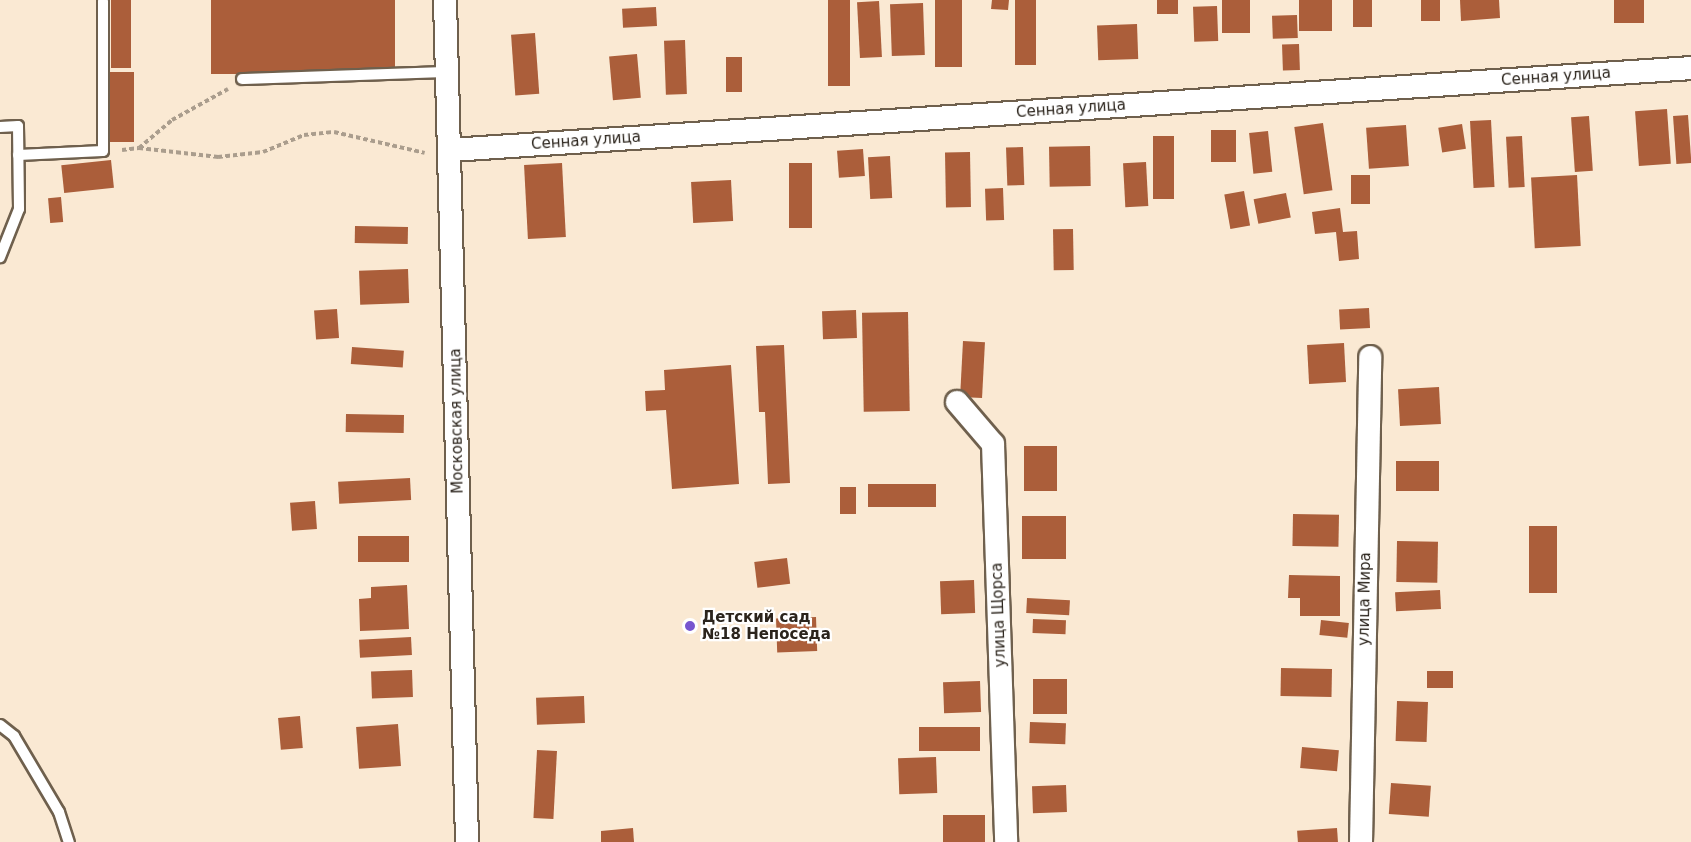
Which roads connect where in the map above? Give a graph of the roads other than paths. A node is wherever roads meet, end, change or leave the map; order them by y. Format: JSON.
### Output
{"nodes":[{"id":1,"x":445,"y":0,"type":"edge"},
{"id":2,"x":103,"y":1,"type":"edge"},
{"id":3,"x":1691,"y":68,"type":"edge"},
{"id":4,"x":447,"y":72,"type":"junction"},
{"id":5,"x":242,"y":79,"type":"road end"},
{"id":6,"x":0,"y":127,"type":"edge"},
{"id":7,"x":451,"y":150,"type":"junction"},
{"id":8,"x":18,"y":155,"type":"junction"},
{"id":9,"x":0,"y":257,"type":"edge"},
{"id":10,"x":1370,"y":357,"type":"dead end"},
{"id":11,"x":957,"y":402,"type":"dead end"},
{"id":12,"x":0,"y":725,"type":"edge"},
{"id":13,"x":69,"y":842,"type":"edge"},
{"id":14,"x":468,"y":842,"type":"edge"},
{"id":15,"x":1006,"y":842,"type":"edge"},
{"id":16,"x":1361,"y":842,"type":"edge"}],
"edges":[{"from":1,"to":4,"type":"street","name":"Московская улица"},
{"from":2,"to":8,"type":"lane"},
{"from":3,"to":7,"type":"street","name":"Сенная улица"},
{"from":4,"to":5,"type":"lane"},
{"from":4,"to":7,"type":"street","name":"Московская улица"},
{"from":6,"to":8,"type":"lane"},
{"from":7,"to":14,"type":"street","name":"Московская улица"},
{"from":8,"to":9,"type":"lane"},
{"from":10,"to":16,"type":"street","name":"улица Мира"},
{"from":11,"to":15,"type":"street","name":"улица Щорса"},
{"from":12,"to":13,"type":"lane"}]}
